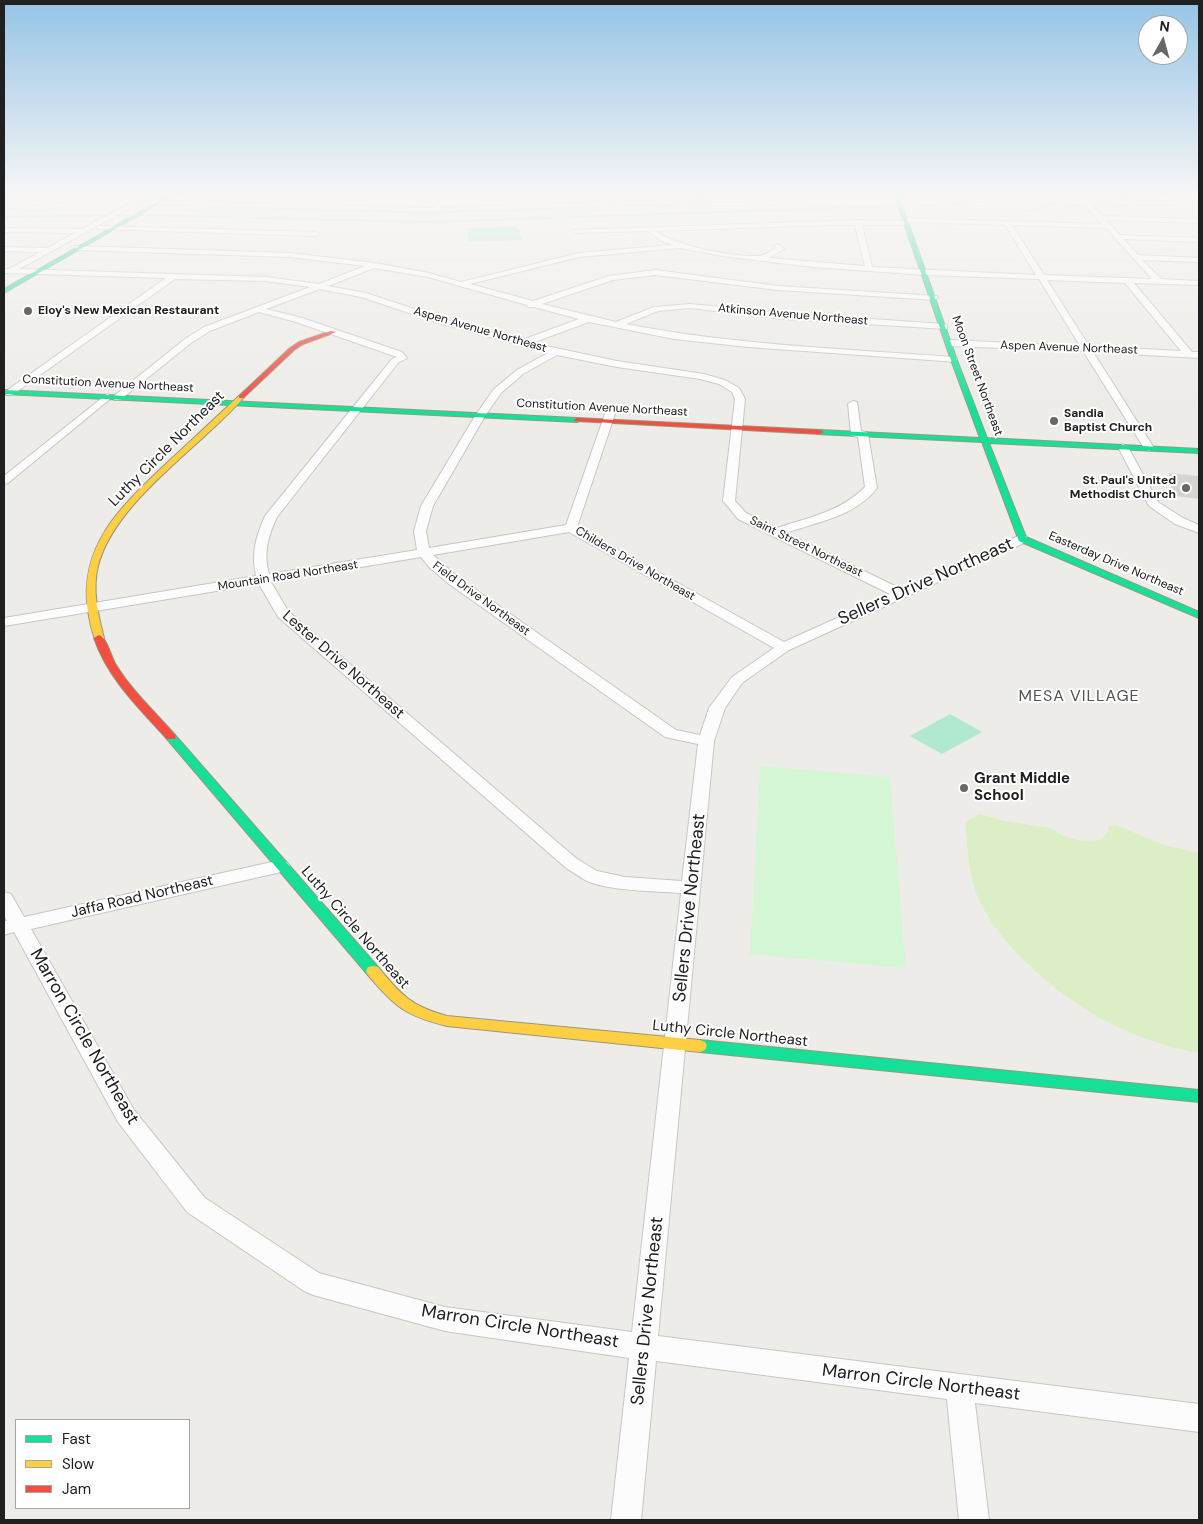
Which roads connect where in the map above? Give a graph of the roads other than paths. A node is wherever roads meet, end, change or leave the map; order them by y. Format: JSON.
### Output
{"nodes":[{"id":1,"x":18,"y":265,"type":"edge"},
{"id":2,"x":32,"y":265,"type":"edge"},
{"id":3,"x":49,"y":265,"type":"edge"},
{"id":4,"x":376,"y":265,"type":"joint"},
{"id":5,"x":537,"y":265,"type":"edge"},
{"id":6,"x":827,"y":265,"type":"edge"},
{"id":7,"x":868,"y":265,"type":"edge"},
{"id":8,"x":922,"y":265,"type":"edge"},
{"id":9,"x":1032,"y":265,"type":"edge"},
{"id":10,"x":1143,"y":265,"type":"edge"},
{"id":11,"x":869,"y":269,"type":"junction"},
{"id":12,"x":7,"y":271,"type":"edge"},
{"id":13,"x":22,"y":271,"type":"junction"},
{"id":14,"x":37,"y":272,"type":"junction"},
{"id":15,"x":925,"y":272,"type":"junction"},
{"id":16,"x":174,"y":276,"type":"junction"},
{"id":17,"x":1039,"y":276,"type":"junction"},
{"id":18,"x":1127,"y":280,"type":"junction"},
{"id":19,"x":1158,"y":281,"type":"junction"},
{"id":20,"x":4,"y":282,"type":"edge"},
{"id":21,"x":1199,"y":283,"type":"edge"},
{"id":22,"x":461,"y":284,"type":"junction"},
{"id":23,"x":319,"y":286,"type":"junction"},
{"id":24,"x":4,"y":291,"type":"edge"},
{"id":25,"x":934,"y":298,"type":"junction"},
{"id":26,"x":531,"y":305,"type":"junction"},
{"id":27,"x":238,"y":307,"type":"dead end"},
{"id":28,"x":255,"y":310,"type":"junction"},
{"id":29,"x":588,"y":319,"type":"junction"},
{"id":30,"x":616,"y":325,"type":"junction"},
{"id":31,"x":944,"y":327,"type":"junction"},
{"id":32,"x":332,"y":332,"type":"junction"},
{"id":33,"x":523,"y":343,"type":"junction"},
{"id":34,"x":949,"y":343,"type":"junction"},
{"id":35,"x":1085,"y":348,"type":"junction"},
{"id":36,"x":821,"y":350,"type":"junction"},
{"id":37,"x":556,"y":352,"type":"junction"},
{"id":38,"x":1188,"y":353,"type":"junction"},
{"id":39,"x":1199,"y":355,"type":"edge"},
{"id":40,"x":954,"y":360,"type":"junction"},
{"id":41,"x":817,"y":361,"type":"dead end"},
{"id":42,"x":6,"y":392,"type":"edge"},
{"id":43,"x":112,"y":398,"type":"junction"},
{"id":44,"x":234,"y":403,"type":"junction"},
{"id":45,"x":853,"y":404,"type":"dead end"},
{"id":46,"x":612,"y":408,"type":"dead end"},
{"id":47,"x":355,"y":410,"type":"junction"},
{"id":48,"x":480,"y":416,"type":"junction"},
{"id":49,"x":606,"y":422,"type":"junction"},
{"id":50,"x":737,"y":428,"type":"junction"},
{"id":51,"x":859,"y":434,"type":"junction"},
{"id":52,"x":986,"y":440,"type":"junction"},
{"id":53,"x":1123,"y":447,"type":"junction"},
{"id":54,"x":1149,"y":448,"type":"junction"},
{"id":55,"x":1199,"y":450,"type":"edge"},
{"id":56,"x":4,"y":481,"type":"edge"},
{"id":57,"x":571,"y":528,"type":"junction"},
{"id":58,"x":1199,"y":529,"type":"edge"},
{"id":59,"x":775,"y":533,"type":"junction"},
{"id":60,"x":1022,"y":539,"type":"junction"},
{"id":61,"x":424,"y":554,"type":"junction"},
{"id":62,"x":263,"y":580,"type":"junction"},
{"id":63,"x":900,"y":594,"type":"junction"},
{"id":64,"x":91,"y":608,"type":"junction"},
{"id":65,"x":1197,"y":612,"type":"edge"},
{"id":66,"x":4,"y":622,"type":"edge"},
{"id":67,"x":784,"y":647,"type":"junction"},
{"id":68,"x":706,"y":741,"type":"junction"},
{"id":69,"x":281,"y":866,"type":"junction"},
{"id":70,"x":692,"y":888,"type":"junction"},
{"id":71,"x":4,"y":898,"type":"edge"},
{"id":72,"x":12,"y":926,"type":"edge"},
{"id":73,"x":676,"y":1044,"type":"junction"},
{"id":74,"x":1199,"y":1096,"type":"edge"},
{"id":75,"x":644,"y":1347,"type":"junction"},
{"id":76,"x":960,"y":1388,"type":"junction"},
{"id":77,"x":1199,"y":1418,"type":"edge"},
{"id":78,"x":626,"y":1520,"type":"edge"},
{"id":79,"x":974,"y":1520,"type":"edge"}],
"edges":[{"from":1,"to":12,"type":"street"},
{"from":2,"to":13,"type":"street"},
{"from":3,"to":14,"type":"street"},
{"from":4,"to":22,"type":"street"},
{"from":4,"to":23,"type":"street"},
{"from":5,"to":22,"type":"street"},
{"from":6,"to":11,"type":"street"},
{"from":7,"to":11,"type":"street"},
{"from":8,"to":15,"type":"street","name":"Moon Street Northeast"},
{"from":9,"to":17,"type":"street"},
{"from":10,"to":19,"type":"street"},
{"from":11,"to":15,"type":"street"},
{"from":12,"to":13,"type":"street","name":"Aspen Avenue Northeast"},
{"from":13,"to":14,"type":"street","name":"Aspen Avenue Northeast"},
{"from":13,"to":20,"type":"street"},
{"from":14,"to":16,"type":"street","name":"Aspen Avenue Northeast"},
{"from":14,"to":24,"type":"street"},
{"from":15,"to":17,"type":"street"},
{"from":15,"to":25,"type":"street","name":"Moon Street Northeast"},
{"from":16,"to":23,"type":"street","name":"Aspen Avenue Northeast"},
{"from":16,"to":42,"type":"street"},
{"from":17,"to":18,"type":"street"},
{"from":17,"to":35,"type":"street"},
{"from":18,"to":19,"type":"street"},
{"from":18,"to":38,"type":"street"},
{"from":19,"to":21,"type":"street"},
{"from":22,"to":26,"type":"street"},
{"from":23,"to":28,"type":"street"},
{"from":23,"to":33,"type":"street","name":"Aspen Avenue Northeast"},
{"from":25,"to":26,"type":"street"},
{"from":25,"to":31,"type":"street","name":"Moon Street Northeast"},
{"from":26,"to":29,"type":"street"},
{"from":27,"to":28,"type":"street","name":"Lester Drive Northeast"},
{"from":28,"to":32,"type":"street","name":"Lester Drive Northeast"},
{"from":28,"to":43,"type":"street"},
{"from":29,"to":30,"type":"street"},
{"from":29,"to":33,"type":"street"},
{"from":30,"to":31,"type":"street","name":"Atkinson Avenue Northeast"},
{"from":30,"to":36,"type":"street"},
{"from":31,"to":34,"type":"street","name":"Moon Street Northeast"},
{"from":32,"to":44,"type":"street","name":"Luthy Circle Northeast"},
{"from":32,"to":47,"type":"street","name":"Lester Drive Northeast"},
{"from":33,"to":37,"type":"street","name":"Aspen Avenue Northeast"},
{"from":34,"to":35,"type":"street","name":"Aspen Avenue Northeast"},
{"from":34,"to":40,"type":"street","name":"Moon Street Northeast"},
{"from":35,"to":38,"type":"street","name":"Aspen Avenue Northeast"},
{"from":35,"to":54,"type":"street"},
{"from":36,"to":40,"type":"street"},
{"from":36,"to":41,"type":"street"},
{"from":37,"to":48,"type":"street","name":"Field Drive Northeast"},
{"from":37,"to":50,"type":"street","name":"Aspen Avenue Northeast"},
{"from":38,"to":39,"type":"street","name":"Aspen Avenue Northeast"},
{"from":40,"to":52,"type":"street","name":"Moon Street Northeast"},
{"from":42,"to":43,"type":"street","name":"Constitution Avenue Northeast"},
{"from":43,"to":44,"type":"street","name":"Constitution Avenue Northeast"},
{"from":43,"to":56,"type":"street"},
{"from":44,"to":47,"type":"street","name":"Constitution Avenue Northeast"},
{"from":44,"to":64,"type":"street","name":"Luthy Circle Northeast"},
{"from":45,"to":51,"type":"street"},
{"from":46,"to":49,"type":"street","name":"Childers Drive Northeast"},
{"from":47,"to":48,"type":"street","name":"Constitution Avenue Northeast"},
{"from":47,"to":62,"type":"street","name":"Lester Drive Northeast"},
{"from":48,"to":49,"type":"street","name":"Constitution Avenue Northeast"},
{"from":48,"to":61,"type":"street","name":"Field Drive Northeast"},
{"from":49,"to":50,"type":"street","name":"Constitution Avenue Northeast"},
{"from":49,"to":57,"type":"street","name":"Childers Drive Northeast"},
{"from":50,"to":51,"type":"street","name":"Constitution Avenue Northeast"},
{"from":50,"to":59,"type":"street","name":"Saint Street Northeast"},
{"from":51,"to":52,"type":"street","name":"Constitution Avenue Northeast"},
{"from":51,"to":59,"type":"street"},
{"from":52,"to":53,"type":"street","name":"Constitution Avenue Northeast"},
{"from":52,"to":60,"type":"street","name":"Moon Street Northeast"},
{"from":53,"to":54,"type":"street","name":"Constitution Avenue Northeast"},
{"from":53,"to":58,"type":"street"},
{"from":54,"to":55,"type":"street","name":"Constitution Avenue Northeast"},
{"from":57,"to":61,"type":"street","name":"Mountain Road Northeast"},
{"from":57,"to":67,"type":"street","name":"Childers Drive Northeast"},
{"from":59,"to":63,"type":"street","name":"Saint Street Northeast"},
{"from":60,"to":63,"type":"street","name":"Sellers Drive Northeast"},
{"from":60,"to":65,"type":"street","name":"Easterday Drive Northeast"},
{"from":61,"to":62,"type":"street","name":"Mountain Road Northeast"},
{"from":61,"to":68,"type":"street","name":"Field Drive Northeast"},
{"from":62,"to":64,"type":"street","name":"Mountain Road Northeast"},
{"from":62,"to":70,"type":"street","name":"Lester Drive Northeast"},
{"from":63,"to":67,"type":"street","name":"Sellers Drive Northeast"},
{"from":64,"to":66,"type":"street","name":"Mountain Road Northeast"},
{"from":64,"to":69,"type":"street","name":"Luthy Circle Northeast"},
{"from":67,"to":68,"type":"street","name":"Sellers Drive Northeast"},
{"from":68,"to":70,"type":"street","name":"Sellers Drive Northeast"},
{"from":69,"to":72,"type":"street","name":"Jaffa Road Northeast"},
{"from":69,"to":73,"type":"street","name":"Luthy Circle Northeast"},
{"from":70,"to":73,"type":"street","name":"Sellers Drive Northeast"},
{"from":71,"to":72,"type":"street","name":"Marron Circle Northeast"},
{"from":72,"to":75,"type":"street","name":"Marron Circle Northeast"},
{"from":73,"to":74,"type":"street","name":"Luthy Circle Northeast"},
{"from":73,"to":75,"type":"street","name":"Sellers Drive Northeast"},
{"from":75,"to":76,"type":"street","name":"Marron Circle Northeast"},
{"from":75,"to":78,"type":"street","name":"Sellers Drive Northeast"},
{"from":76,"to":77,"type":"street","name":"Marron Circle Northeast"},
{"from":76,"to":79,"type":"street"}]}
